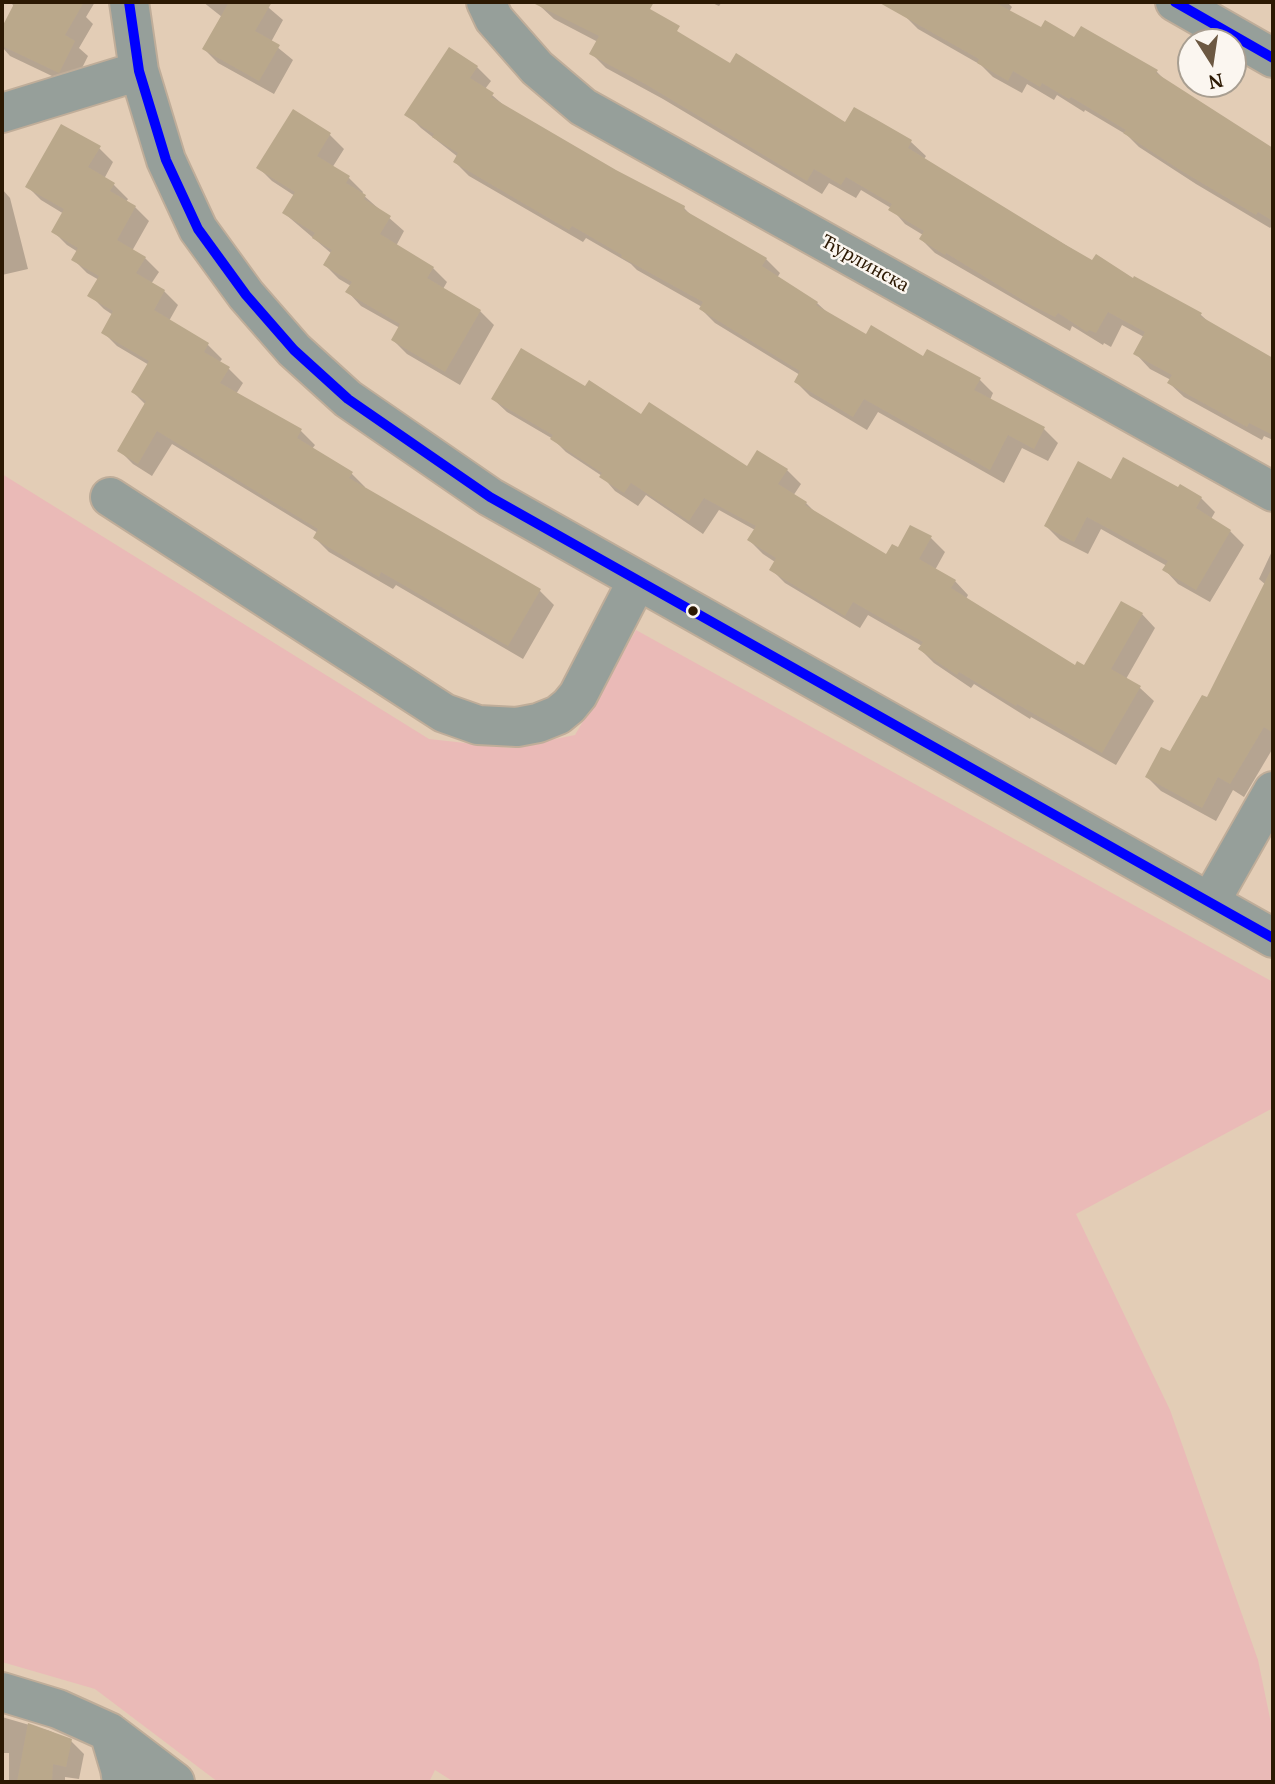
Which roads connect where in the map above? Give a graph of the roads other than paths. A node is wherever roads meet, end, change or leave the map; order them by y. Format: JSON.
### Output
{"nodes":[{"id":1,"x":129,"y":2,"type":"edge"},
{"id":2,"x":486,"y":2,"type":"edge"},
{"id":3,"x":1175,"y":2,"type":"edge"},
{"id":4,"x":1273,"y":58,"type":"edge"},
{"id":5,"x":139,"y":71,"type":"junction"},
{"id":6,"x":2,"y":113,"type":"edge"},
{"id":7,"x":1273,"y":492,"type":"edge"},
{"id":8,"x":110,"y":497,"type":"dead end"},
{"id":9,"x":637,"y":581,"type":"junction"},
{"id":10,"x":1273,"y":792,"type":"edge"},
{"id":11,"x":1210,"y":902,"type":"junction"},
{"id":12,"x":1273,"y":938,"type":"edge"},
{"id":13,"x":2,"y":1692,"type":"edge"},
{"id":14,"x":109,"y":1732,"type":"junction"},
{"id":15,"x":122,"y":1782,"type":"edge"},
{"id":16,"x":175,"y":1782,"type":"edge"}],
"edges":[{"from":1,"to":5,"type":"street"},
{"from":2,"to":7,"type":"street","name":"Ћурлинска"},
{"from":3,"to":4,"type":"street"},
{"from":5,"to":6,"type":"street"},
{"from":5,"to":9,"type":"street"},
{"from":8,"to":9,"type":"street"},
{"from":9,"to":11,"type":"street"},
{"from":10,"to":11,"type":"street"},
{"from":11,"to":12,"type":"street"},
{"from":13,"to":14,"type":"street"},
{"from":14,"to":15,"type":"street"},
{"from":14,"to":16,"type":"street"}]}
